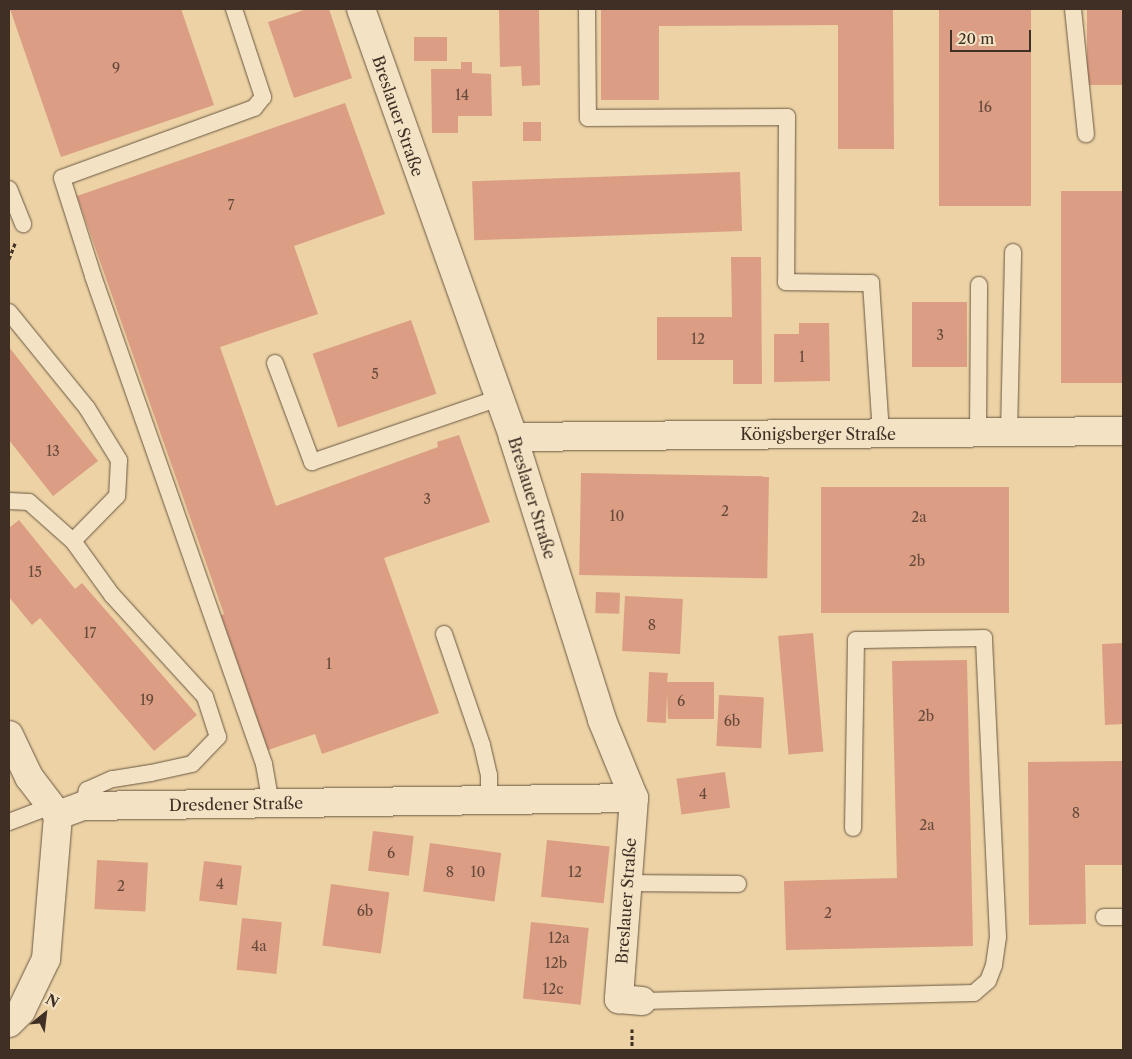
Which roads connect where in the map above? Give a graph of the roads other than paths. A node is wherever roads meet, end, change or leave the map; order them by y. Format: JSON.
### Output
{"nodes":[{"id":1,"x":234,"y":9,"type":"edge"},
{"id":2,"x":361,"y":9,"type":"edge"},
{"id":3,"x":587,"y":9,"type":"edge"},
{"id":4,"x":1072,"y":9,"type":"edge"},
{"id":5,"x":1086,"y":134,"type":"dead end"},
{"id":6,"x":9,"y":189,"type":"edge"},
{"id":7,"x":23,"y":224,"type":"dead end"},
{"id":8,"x":1013,"y":252,"type":"dead end"},
{"id":9,"x":979,"y":285,"type":"dead end"},
{"id":10,"x":9,"y":312,"type":"edge"},
{"id":11,"x":275,"y":363,"type":"dead end"},
{"id":12,"x":499,"y":398,"type":"junction"},
{"id":13,"x":1123,"y":431,"type":"edge"},
{"id":14,"x":1008,"y":433,"type":"junction"},
{"id":15,"x":881,"y":434,"type":"junction"},
{"id":16,"x":978,"y":434,"type":"junction"},
{"id":17,"x":513,"y":437,"type":"junction"},
{"id":18,"x":9,"y":501,"type":"edge"},
{"id":19,"x":73,"y":541,"type":"junction"},
{"id":20,"x":444,"y":634,"type":"dead end"},
{"id":21,"x":9,"y":735,"type":"edge"},
{"id":22,"x":634,"y":798,"type":"junction"},
{"id":23,"x":489,"y":800,"type":"junction"},
{"id":24,"x":271,"y":804,"type":"junction"},
{"id":25,"x":83,"y":806,"type":"junction"},
{"id":26,"x":55,"y":811,"type":"junction"},
{"id":27,"x":9,"y":822,"type":"edge"},
{"id":28,"x":853,"y":828,"type":"dead end"},
{"id":29,"x":627,"y":883,"type":"junction"},
{"id":30,"x":738,"y":884,"type":"dead end"},
{"id":31,"x":1104,"y":917,"type":"dead end"},
{"id":32,"x":1123,"y":917,"type":"edge"},
{"id":33,"x":631,"y":1000,"type":"joint"},
{"id":34,"x":9,"y":1022,"type":"edge"}],
"edges":[{"from":1,"to":24,"type":"lane"},
{"from":2,"to":12,"type":"street","name":"Breslauer Straße"},
{"from":3,"to":15,"type":"lane"},
{"from":4,"to":5,"type":"lane"},
{"from":6,"to":7,"type":"lane"},
{"from":8,"to":14,"type":"lane"},
{"from":9,"to":16,"type":"lane"},
{"from":10,"to":19,"type":"lane"},
{"from":11,"to":12,"type":"lane"},
{"from":12,"to":17,"type":"street","name":"Breslauer Straße"},
{"from":13,"to":14,"type":"street","name":"Königsberger Straße"},
{"from":14,"to":16,"type":"street","name":"Königsberger Straße"},
{"from":15,"to":16,"type":"street","name":"Königsberger Straße"},
{"from":15,"to":17,"type":"street","name":"Königsberger Straße"},
{"from":17,"to":22,"type":"street","name":"Breslauer Straße"},
{"from":18,"to":19,"type":"lane"},
{"from":19,"to":25,"type":"lane"},
{"from":20,"to":23,"type":"lane"},
{"from":21,"to":26,"type":"street"},
{"from":22,"to":23,"type":"street","name":"Dresdener Straße"},
{"from":22,"to":29,"type":"street","name":"Breslauer Straße"},
{"from":23,"to":24,"type":"street","name":"Dresdener Straße"},
{"from":24,"to":25,"type":"street","name":"Dresdener Straße"},
{"from":25,"to":26,"type":"street","name":"Dresdener Straße"},
{"from":26,"to":27,"type":"lane"},
{"from":26,"to":34,"type":"street"},
{"from":28,"to":33,"type":"lane"},
{"from":29,"to":30,"type":"lane"},
{"from":29,"to":33,"type":"street","name":"Breslauer Straße"},
{"from":31,"to":32,"type":"lane"}]}
